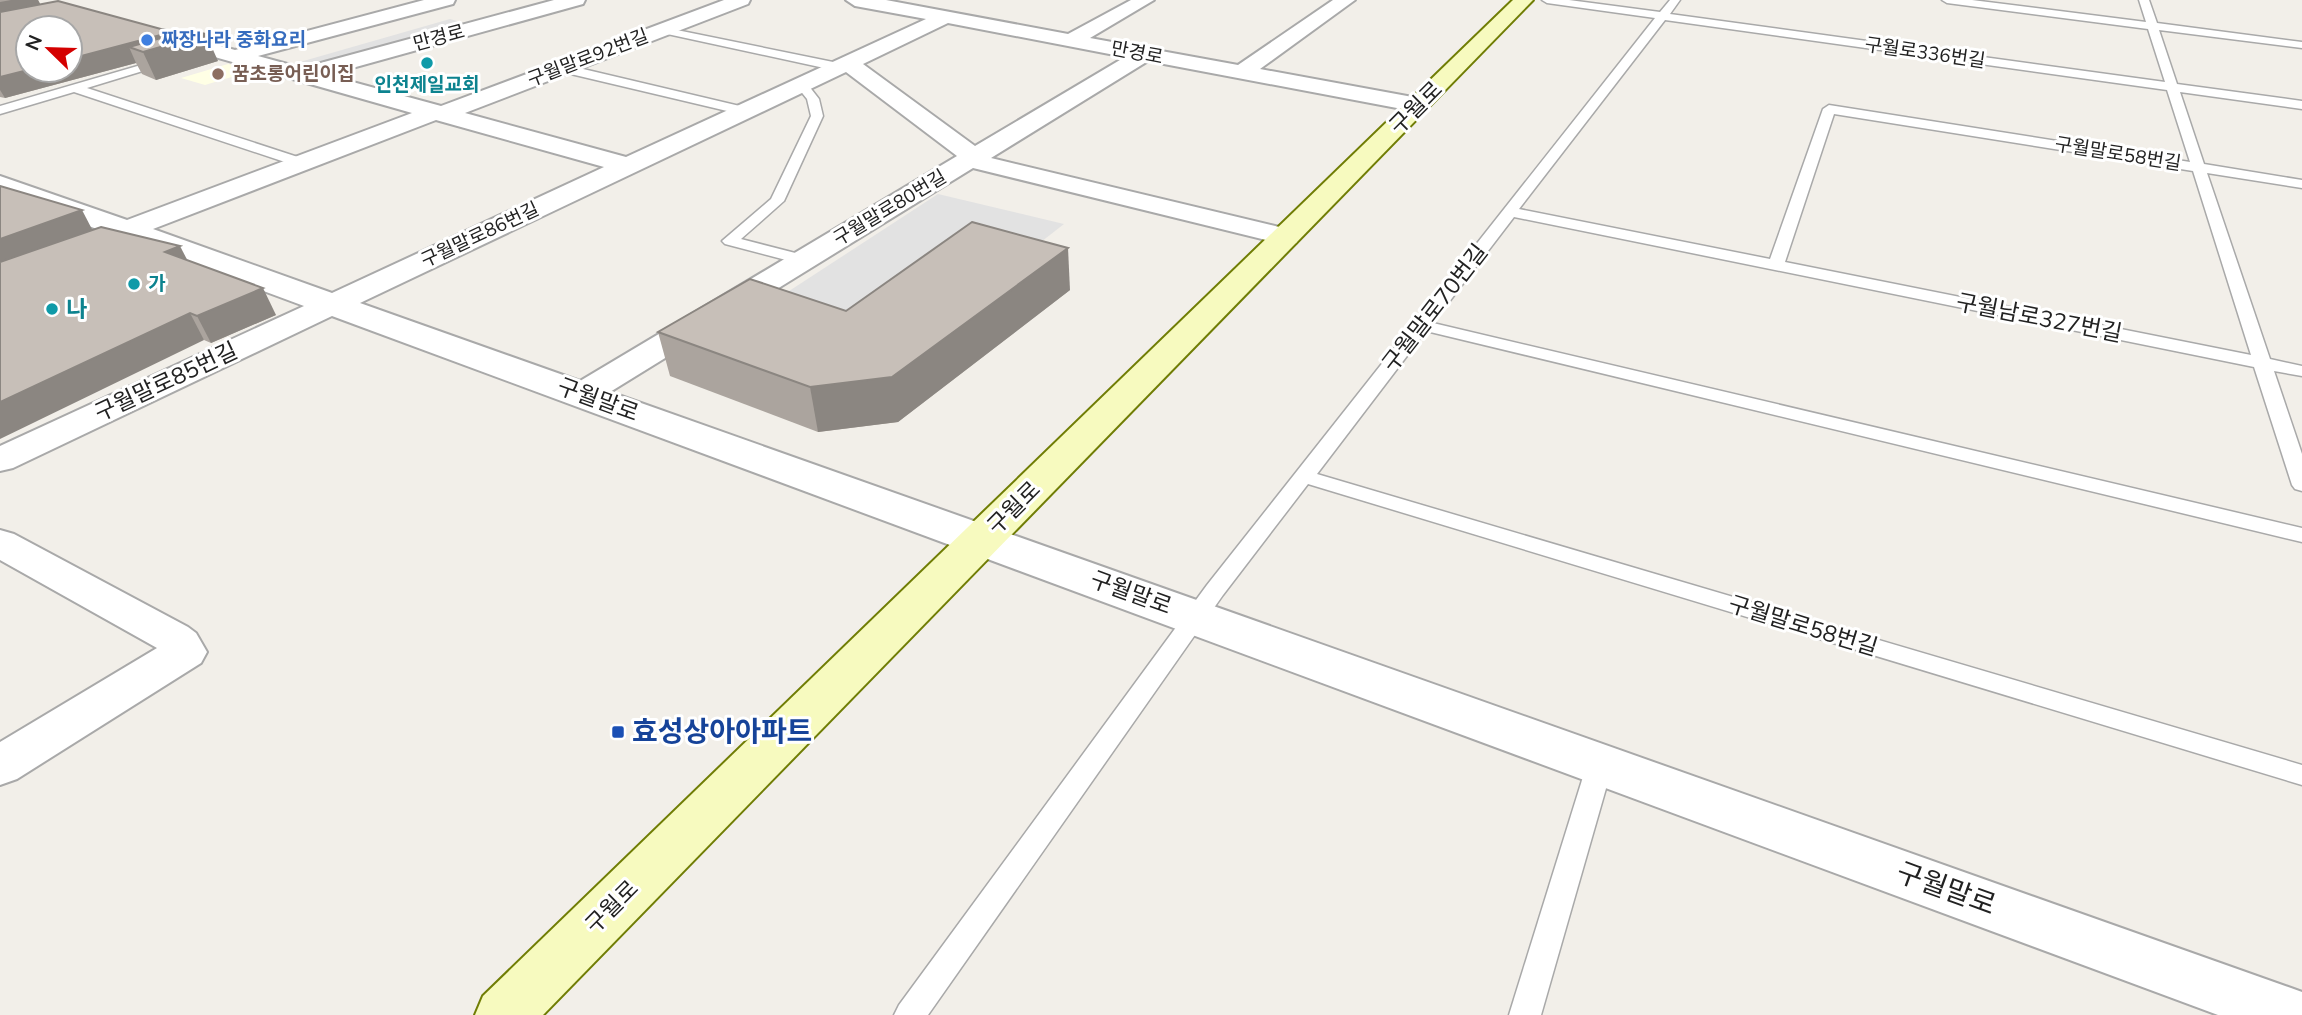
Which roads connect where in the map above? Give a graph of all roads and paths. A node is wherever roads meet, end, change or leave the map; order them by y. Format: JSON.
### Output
{"nodes":[{"id":1,"x":446,"y":0,"type":"edge"},
{"id":2,"x":576,"y":0,"type":"edge"},
{"id":3,"x":741,"y":0,"type":"edge"},
{"id":4,"x":855,"y":0,"type":"edge"},
{"id":5,"x":1145,"y":0,"type":"edge"},
{"id":6,"x":1346,"y":0,"type":"edge"},
{"id":7,"x":1524,"y":0,"type":"edge"},
{"id":8,"x":1547,"y":0,"type":"edge"},
{"id":9,"x":1675,"y":0,"type":"edge"},
{"id":10,"x":1947,"y":0,"type":"edge"},
{"id":11,"x":2144,"y":0,"type":"edge"},
{"id":12,"x":944,"y":8,"type":"edge"},
{"id":13,"x":1663,"y":16,"type":"junction"},
{"id":14,"x":2152,"y":26,"type":"junction"},
{"id":15,"x":662,"y":30,"type":"junction"},
{"id":16,"x":142,"y":31,"type":"edge"},
{"id":17,"x":1071,"y":40,"type":"junction"},
{"id":18,"x":234,"y":45,"type":"junction"},
{"id":19,"x":2302,"y":45,"type":"edge"},
{"id":20,"x":201,"y":47,"type":"junction"},
{"id":21,"x":1144,"y":54,"type":"junction"},
{"id":22,"x":842,"y":66,"type":"junction"},
{"id":23,"x":562,"y":68,"type":"junction"},
{"id":24,"x":1242,"y":72,"type":"junction"},
{"id":25,"x":303,"y":75,"type":"junction"},
{"id":26,"x":801,"y":85,"type":"junction"},
{"id":27,"x":2171,"y":87,"type":"junction"},
{"id":28,"x":74,"y":88,"type":"junction"},
{"id":29,"x":1418,"y":105,"type":"junction"},
{"id":30,"x":2302,"y":105,"type":"edge"},
{"id":31,"x":0,"y":110,"type":"edge"},
{"id":32,"x":744,"y":111,"type":"junction"},
{"id":33,"x":438,"y":113,"type":"junction"},
{"id":34,"x":976,"y":157,"type":"junction"},
{"id":35,"x":302,"y":163,"type":"junction"},
{"id":36,"x":628,"y":166,"type":"junction"},
{"id":37,"x":2200,"y":167,"type":"junction"},
{"id":38,"x":2302,"y":184,"type":"edge"},
{"id":39,"x":8,"y":192,"type":"edge"},
{"id":40,"x":1510,"y":212,"type":"junction"},
{"id":41,"x":119,"y":236,"type":"junction"},
{"id":42,"x":1286,"y":237,"type":"junction"},
{"id":43,"x":805,"y":260,"type":"junction"},
{"id":44,"x":1776,"y":265,"type":"junction"},
{"id":45,"x":332,"y":304,"type":"junction"},
{"id":46,"x":1422,"y":326,"type":"junction"},
{"id":47,"x":2263,"y":363,"type":"junction"},
{"id":48,"x":2302,"y":371,"type":"edge"},
{"id":49,"x":583,"y":394,"type":"junction"},
{"id":50,"x":0,"y":460,"type":"edge"},
{"id":51,"x":1303,"y":476,"type":"junction"},
{"id":52,"x":2302,"y":485,"type":"edge"},
{"id":53,"x":2302,"y":535,"type":"edge"},
{"id":54,"x":983,"y":538,"type":"junction"},
{"id":55,"x":0,"y":543,"type":"edge"},
{"id":56,"x":1196,"y":616,"type":"junction"},
{"id":57,"x":1600,"y":764,"type":"junction"},
{"id":58,"x":0,"y":766,"type":"edge"},
{"id":59,"x":2302,"y":775,"type":"edge"},
{"id":60,"x":504,"y":1015,"type":"edge"},
{"id":61,"x":910,"y":1015,"type":"edge"},
{"id":62,"x":1524,"y":1015,"type":"edge"},
{"id":63,"x":2291,"y":1015,"type":"edge"}],
"edges":[{"from":1,"to":18,"type":"street","name":"만경로"},
{"from":2,"to":25,"type":"street","name":"만경로"},
{"from":3,"to":15,"type":"street","name":"구월말로92번길"},
{"from":4,"to":12,"type":"street","name":"만경로"},
{"from":5,"to":17,"type":"street"},
{"from":6,"to":24,"type":"street"},
{"from":7,"to":29,"type":"main road","name":"구월로"},
{"from":8,"to":13,"type":"lane","name":"구월로336번길"},
{"from":9,"to":13,"type":"lane","name":"구월말로70번길"},
{"from":10,"to":14,"type":"lane"},
{"from":11,"to":14,"type":"lane","name":"구월말로58번길"},
{"from":12,"to":17,"type":"street","name":"만경로"},
{"from":12,"to":22,"type":"street","name":"구월말로86번길"},
{"from":13,"to":27,"type":"lane","name":"구월로336번길"},
{"from":13,"to":40,"type":"lane","name":"구월말로70번길"},
{"from":14,"to":19,"type":"lane"},
{"from":14,"to":27,"type":"lane","name":"구월말로58번길"},
{"from":15,"to":22,"type":"lane"},
{"from":15,"to":23,"type":"street","name":"구월말로92번길"},
{"from":16,"to":20,"type":"street"},
{"from":17,"to":21,"type":"street","name":"만경로"},
{"from":18,"to":20,"type":"street"},
{"from":18,"to":25,"type":"street"},
{"from":20,"to":28,"type":"lane"},
{"from":21,"to":24,"type":"street","name":"만경로"},
{"from":21,"to":34,"type":"street","name":"구월말로80번길"},
{"from":22,"to":26,"type":"street","name":"구월말로86번길"},
{"from":22,"to":34,"type":"street","name":"구월말로80번길"},
{"from":23,"to":32,"type":"lane"},
{"from":23,"to":33,"type":"street","name":"구월말로92번길"},
{"from":24,"to":29,"type":"street","name":"만경로"},
{"from":25,"to":33,"type":"street"},
{"from":26,"to":32,"type":"street","name":"구월말로86번길"},
{"from":26,"to":43,"type":"lane"},
{"from":27,"to":30,"type":"lane","name":"구월로336번길"},
{"from":27,"to":37,"type":"lane","name":"구월말로58번길"},
{"from":28,"to":31,"type":"lane"},
{"from":28,"to":35,"type":"lane"},
{"from":29,"to":42,"type":"main road","name":"구월로"},
{"from":32,"to":36,"type":"street","name":"구월말로86번길"},
{"from":33,"to":35,"type":"street","name":"구월말로92번길"},
{"from":33,"to":36,"type":"street"},
{"from":34,"to":42,"type":"street"},
{"from":34,"to":43,"type":"street","name":"구월말로80번길"},
{"from":35,"to":41,"type":"street","name":"구월말로92번길"},
{"from":36,"to":45,"type":"street","name":"구월말로86번길"},
{"from":37,"to":38,"type":"lane","name":"구월말로58번길"},
{"from":37,"to":44,"type":"lane","name":"구월말로58번길"},
{"from":37,"to":47,"type":"lane","name":"구월말로58번길"},
{"from":39,"to":41,"type":"street","name":"구월말로"},
{"from":40,"to":44,"type":"lane","name":"구월남로327번길"},
{"from":40,"to":46,"type":"lane","name":"구월말로70번길"},
{"from":41,"to":45,"type":"street","name":"구월말로"},
{"from":42,"to":54,"type":"main road","name":"구월로"},
{"from":43,"to":49,"type":"street","name":"구월말로80번길"},
{"from":44,"to":47,"type":"lane","name":"구월남로327번길"},
{"from":45,"to":49,"type":"street","name":"구월말로"},
{"from":45,"to":50,"type":"street","name":"구월말로85번길"},
{"from":46,"to":51,"type":"lane","name":"구월말로70번길"},
{"from":46,"to":53,"type":"lane"},
{"from":47,"to":48,"type":"lane","name":"구월남로327번길"},
{"from":47,"to":52,"type":"lane","name":"구월말로58번길"},
{"from":49,"to":54,"type":"street","name":"구월말로"},
{"from":51,"to":56,"type":"lane","name":"구월말로70번길"},
{"from":51,"to":59,"type":"lane","name":"구월말로58번길"},
{"from":54,"to":56,"type":"street","name":"구월말로"},
{"from":54,"to":60,"type":"main road","name":"구월로"},
{"from":55,"to":58,"type":"street"},
{"from":56,"to":57,"type":"street","name":"구월말로"},
{"from":56,"to":61,"type":"lane","name":"구월말로"},
{"from":57,"to":62,"type":"lane"},
{"from":57,"to":63,"type":"street","name":"구월말로"}]}
